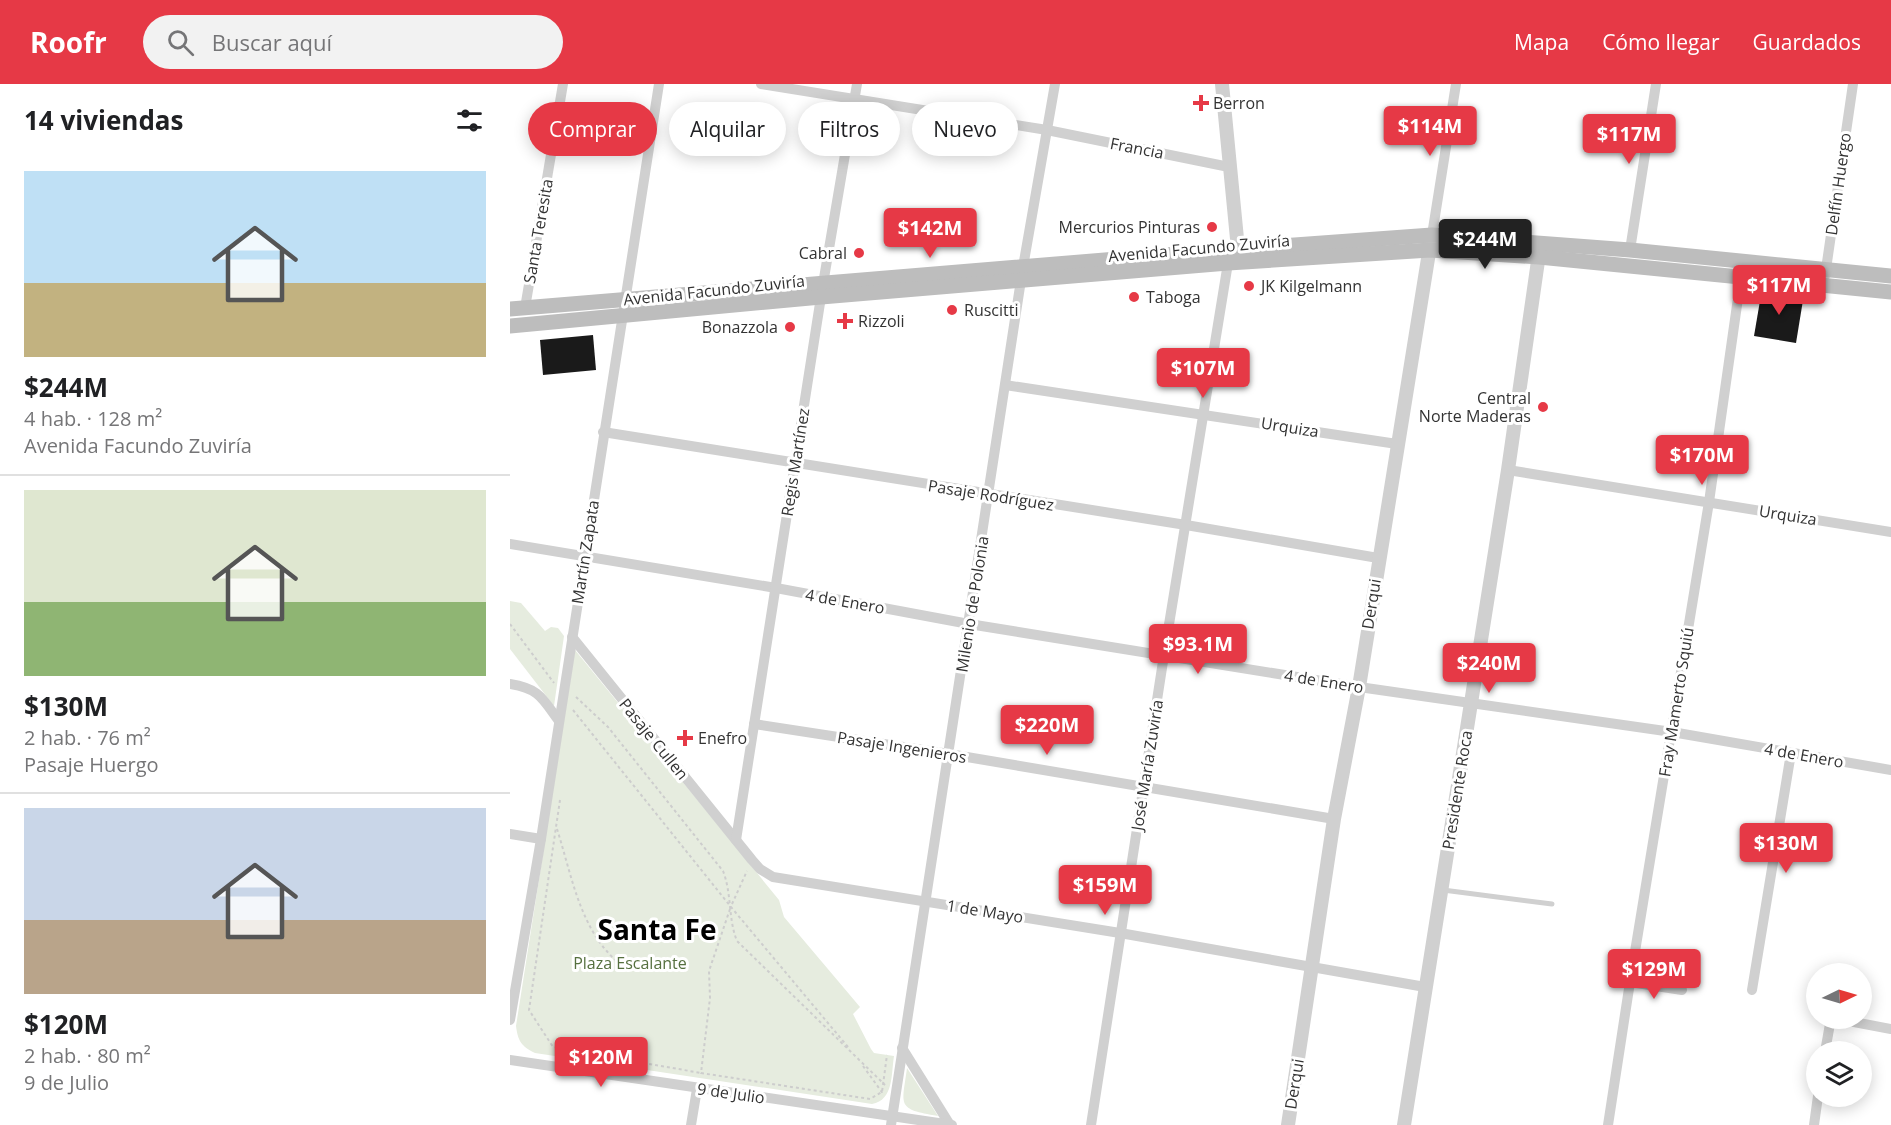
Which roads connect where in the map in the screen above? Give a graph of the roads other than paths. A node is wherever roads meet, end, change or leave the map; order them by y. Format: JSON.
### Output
{"nodes":[{"id":1,"x":563,"y":84,"type":"edge"},
{"id":2,"x":659,"y":84,"type":"edge"},
{"id":3,"x":761,"y":84,"type":"edge"},
{"id":4,"x":857,"y":84,"type":"edge"},
{"id":5,"x":1055,"y":84,"type":"edge"},
{"id":6,"x":1222,"y":84,"type":"edge"},
{"id":7,"x":1456,"y":84,"type":"edge"},
{"id":8,"x":1656,"y":84,"type":"edge"},
{"id":9,"x":1852,"y":84,"type":"edge"},
{"id":10,"x":854,"y":100,"type":"junction"},
{"id":11,"x":1047,"y":130,"type":"junction"},
{"id":12,"x":1229,"y":167,"type":"junction"},
{"id":13,"x":1431,"y":242,"type":"junction"},
{"id":14,"x":1238,"y":249,"type":"junction"},
{"id":15,"x":1540,"y":250,"type":"junction"},
{"id":16,"x":1630,"y":250,"type":"junction"},
{"id":17,"x":1228,"y":263,"type":"junction"},
{"id":18,"x":1826,"y":268,"type":"junction"},
{"id":19,"x":1023,"y":275,"type":"junction"},
{"id":20,"x":1891,"y":276,"type":"edge"},
{"id":21,"x":1741,"y":277,"type":"junction"},
{"id":22,"x":1824,"y":285,"type":"junction"},
{"id":23,"x":822,"y":291,"type":"junction"},
{"id":24,"x":1891,"y":292,"type":"edge"},
{"id":25,"x":625,"y":299,"type":"junction"},
{"id":26,"x":518,"y":309,"type":"edge"},
{"id":27,"x":622,"y":317,"type":"junction"},
{"id":28,"x":510,"y":326,"type":"edge"},
{"id":29,"x":1005,"y":385,"type":"junction"},
{"id":30,"x":1204,"y":414,"type":"junction"},
{"id":31,"x":603,"y":432,"type":"junction"},
{"id":32,"x":1397,"y":444,"type":"junction"},
{"id":33,"x":795,"y":464,"type":"junction"},
{"id":34,"x":1508,"y":470,"type":"junction"},
{"id":35,"x":988,"y":494,"type":"junction"},
{"id":36,"x":1709,"y":502,"type":"junction"},
{"id":37,"x":1186,"y":525,"type":"junction"},
{"id":38,"x":1891,"y":532,"type":"edge"},
{"id":39,"x":510,"y":544,"type":"edge"},
{"id":40,"x":584,"y":557,"type":"junction"},
{"id":41,"x":1378,"y":558,"type":"junction"},
{"id":42,"x":776,"y":588,"type":"junction"},
{"id":43,"x":969,"y":624,"type":"junction"},
{"id":44,"x":572,"y":637,"type":"junction"},
{"id":45,"x":1164,"y":655,"type":"junction"},
{"id":46,"x":510,"y":684,"type":"edge"},
{"id":47,"x":1359,"y":687,"type":"junction"},
{"id":48,"x":1471,"y":703,"type":"junction"},
{"id":49,"x":565,"y":721,"type":"junction"},
{"id":50,"x":754,"y":724,"type":"junction"},
{"id":51,"x":1671,"y":732,"type":"junction"},
{"id":52,"x":1791,"y":753,"type":"junction"},
{"id":53,"x":949,"y":754,"type":"junction"},
{"id":54,"x":1891,"y":770,"type":"edge"},
{"id":55,"x":1143,"y":786,"type":"junction"},
{"id":56,"x":1334,"y":819,"type":"junction"},
{"id":57,"x":510,"y":834,"type":"edge"},
{"id":58,"x":541,"y":839,"type":"junction"},
{"id":59,"x":736,"y":840,"type":"junction"},
{"id":60,"x":1441,"y":890,"type":"junction"},
{"id":61,"x":925,"y":901,"type":"junction"},
{"id":62,"x":1552,"y":904,"type":"dead end"},
{"id":63,"x":1120,"y":933,"type":"junction"},
{"id":64,"x":1312,"y":967,"type":"junction"},
{"id":65,"x":1630,"y":982,"type":"junction"},
{"id":66,"x":1425,"y":987,"type":"junction"},
{"id":67,"x":1682,"y":990,"type":"dead end"},
{"id":68,"x":1752,"y":990,"type":"dead end"},
{"id":69,"x":510,"y":1020,"type":"edge"},
{"id":70,"x":1872,"y":1025,"type":"edge"},
{"id":71,"x":1891,"y":1029,"type":"edge"},
{"id":72,"x":902,"y":1048,"type":"junction"},
{"id":73,"x":510,"y":1060,"type":"edge"},
{"id":74,"x":697,"y":1089,"type":"junction"},
{"id":75,"x":1816,"y":1107,"type":"edge"},
{"id":76,"x":892,"y":1116,"type":"edge"},
{"id":77,"x":691,"y":1125,"type":"edge"},
{"id":78,"x":951,"y":1125,"type":"edge"},
{"id":79,"x":1090,"y":1125,"type":"edge"},
{"id":80,"x":1287,"y":1125,"type":"edge"},
{"id":81,"x":1404,"y":1125,"type":"edge"},
{"id":82,"x":1608,"y":1125,"type":"edge"},
{"id":83,"x":1814,"y":1125,"type":"edge"}],
"edges":[{"from":1,"to":26,"type":"street","name":"Santa Teresita"},
{"from":2,"to":25,"type":"street","name":"Martín Zapata"},
{"from":3,"to":10,"type":"street","name":"Francia"},
{"from":4,"to":10,"type":"street","name":"Regis Martínez"},
{"from":5,"to":11,"type":"street","name":"Milenio de Polonia"},
{"from":6,"to":12,"type":"street"},
{"from":7,"to":13,"type":"street","name":"Derqui"},
{"from":8,"to":16,"type":"street"},
{"from":9,"to":18,"type":"street","name":"Delfín Huergo"},
{"from":10,"to":11,"type":"street","name":"Francia"},
{"from":10,"to":23,"type":"street","name":"Regis Martínez"},
{"from":11,"to":12,"type":"street","name":"Francia"},
{"from":11,"to":19,"type":"street","name":"Milenio de Polonia"},
{"from":12,"to":14,"type":"street"},
{"from":13,"to":14,"type":"main road","name":"Avenida Facundo Zuviría"},
{"from":13,"to":15,"type":"main road","name":"Avenida Facundo Zuviría"},
{"from":13,"to":17,"type":"main road","name":"Avenida Facundo Zuviría"},
{"from":13,"to":32,"type":"street","name":"Derqui"},
{"from":14,"to":17,"type":"street"},
{"from":14,"to":19,"type":"main road","name":"Avenida Facundo Zuviría"},
{"from":15,"to":16,"type":"main road","name":"Avenida Facundo Zuviría"},
{"from":15,"to":21,"type":"main road","name":"Avenida Facundo Zuviría"},
{"from":15,"to":34,"type":"street","name":"Presidente Roca"},
{"from":16,"to":18,"type":"main road","name":"Avenida Facundo Zuviría"},
{"from":17,"to":19,"type":"main road","name":"Avenida Facundo Zuviría"},
{"from":17,"to":30,"type":"street","name":"José María Zuviría"},
{"from":18,"to":20,"type":"main road","name":"Avenida Facundo Zuviría"},
{"from":18,"to":22,"type":"street","name":"Delfín Huergo"},
{"from":19,"to":23,"type":"main road","name":"Avenida Facundo Zuviría"},
{"from":19,"to":29,"type":"street","name":"Milenio de Polonia"},
{"from":21,"to":22,"type":"main road","name":"Avenida Facundo Zuviría"},
{"from":21,"to":36,"type":"street","name":"Fray Mamerto Squiú"},
{"from":22,"to":24,"type":"main road","name":"Avenida Facundo Zuviría"},
{"from":23,"to":25,"type":"main road","name":"Avenida Facundo Zuviría"},
{"from":23,"to":27,"type":"main road","name":"Avenida Facundo Zuviría"},
{"from":23,"to":33,"type":"street","name":"Regis Martínez"},
{"from":25,"to":26,"type":"main road","name":"Avenida Facundo Zuviría"},
{"from":25,"to":27,"type":"street","name":"Martín Zapata"},
{"from":27,"to":28,"type":"main road","name":"Avenida Facundo Zuviría"},
{"from":27,"to":31,"type":"street","name":"Martín Zapata"},
{"from":29,"to":30,"type":"street","name":"Urquiza"},
{"from":29,"to":35,"type":"street","name":"Milenio de Polonia"},
{"from":30,"to":32,"type":"street","name":"Urquiza"},
{"from":30,"to":37,"type":"street","name":"José María Zuviría"},
{"from":31,"to":33,"type":"street","name":"Pasaje Rodríguez"},
{"from":31,"to":40,"type":"street","name":"Martín Zapata"},
{"from":32,"to":41,"type":"street","name":"Derqui"},
{"from":33,"to":35,"type":"street","name":"Pasaje Rodríguez"},
{"from":33,"to":42,"type":"street","name":"Regis Martínez"},
{"from":34,"to":36,"type":"street","name":"Urquiza"},
{"from":34,"to":48,"type":"street","name":"Presidente Roca"},
{"from":35,"to":37,"type":"street","name":"Pasaje Rodríguez"},
{"from":35,"to":43,"type":"street","name":"Milenio de Polonia"},
{"from":36,"to":38,"type":"street","name":"Urquiza"},
{"from":36,"to":51,"type":"street","name":"Fray Mamerto Squiú"},
{"from":37,"to":41,"type":"street","name":"Pasaje Rodríguez"},
{"from":37,"to":45,"type":"street","name":"José María Zuviría"},
{"from":39,"to":40,"type":"street","name":"4 de Enero"},
{"from":40,"to":42,"type":"street","name":"4 de Enero"},
{"from":40,"to":44,"type":"street","name":"Martín Zapata"},
{"from":41,"to":47,"type":"street","name":"Derqui"},
{"from":42,"to":43,"type":"street","name":"4 de Enero"},
{"from":42,"to":50,"type":"street","name":"Regis Martínez"},
{"from":43,"to":45,"type":"street","name":"4 de Enero"},
{"from":43,"to":53,"type":"street","name":"Milenio de Polonia"},
{"from":44,"to":49,"type":"street","name":"Martín Zapata"},
{"from":44,"to":59,"type":"street","name":"Pasaje Cullen"},
{"from":45,"to":47,"type":"street","name":"4 de Enero"},
{"from":45,"to":55,"type":"street","name":"José María Zuviría"},
{"from":46,"to":49,"type":"street"},
{"from":47,"to":48,"type":"street","name":"4 de Enero"},
{"from":47,"to":56,"type":"street","name":"Derqui"},
{"from":48,"to":51,"type":"street","name":"4 de Enero"},
{"from":48,"to":60,"type":"street","name":"Presidente Roca"},
{"from":49,"to":58,"type":"street","name":"Martín Zapata"},
{"from":50,"to":53,"type":"street","name":"Pasaje Ingenieros"},
{"from":50,"to":59,"type":"street","name":"Regis Martínez"},
{"from":51,"to":52,"type":"street","name":"4 de Enero"},
{"from":51,"to":65,"type":"street","name":"Fray Mamerto Squiú"},
{"from":52,"to":54,"type":"street","name":"4 de Enero"},
{"from":52,"to":68,"type":"street"},
{"from":53,"to":55,"type":"street","name":"Pasaje Ingenieros"},
{"from":53,"to":61,"type":"street","name":"Milenio de Polonia"},
{"from":55,"to":56,"type":"street","name":"Pasaje Ingenieros"},
{"from":55,"to":63,"type":"street","name":"José María Zuviría"},
{"from":56,"to":64,"type":"street","name":"Derqui"},
{"from":57,"to":58,"type":"street"},
{"from":58,"to":69,"type":"street","name":"Martín Zapata"},
{"from":59,"to":61,"type":"street","name":"1 de Mayo"},
{"from":60,"to":62,"type":"lane"},
{"from":60,"to":66,"type":"street","name":"Presidente Roca"},
{"from":61,"to":63,"type":"street","name":"1 de Mayo"},
{"from":61,"to":72,"type":"street","name":"Milenio de Polonia"},
{"from":63,"to":64,"type":"street","name":"1 de Mayo"},
{"from":63,"to":79,"type":"street","name":"José María Zuviría"},
{"from":64,"to":66,"type":"street","name":"1 de Mayo"},
{"from":64,"to":80,"type":"street","name":"Derqui"},
{"from":65,"to":67,"type":"street"},
{"from":65,"to":82,"type":"street","name":"Fray Mamerto Squiú"},
{"from":66,"to":81,"type":"street","name":"Presidente Roca"},
{"from":70,"to":71,"type":"street"},
{"from":72,"to":76,"type":"street","name":"Milenio de Polonia"},
{"from":72,"to":78,"type":"street"},
{"from":73,"to":74,"type":"street","name":"9 de Julio"},
{"from":74,"to":76,"type":"street","name":"9 de Julio"},
{"from":74,"to":77,"type":"street"},
{"from":75,"to":83,"type":"street"},
{"from":76,"to":78,"type":"street","name":"9 de Julio"}]}
